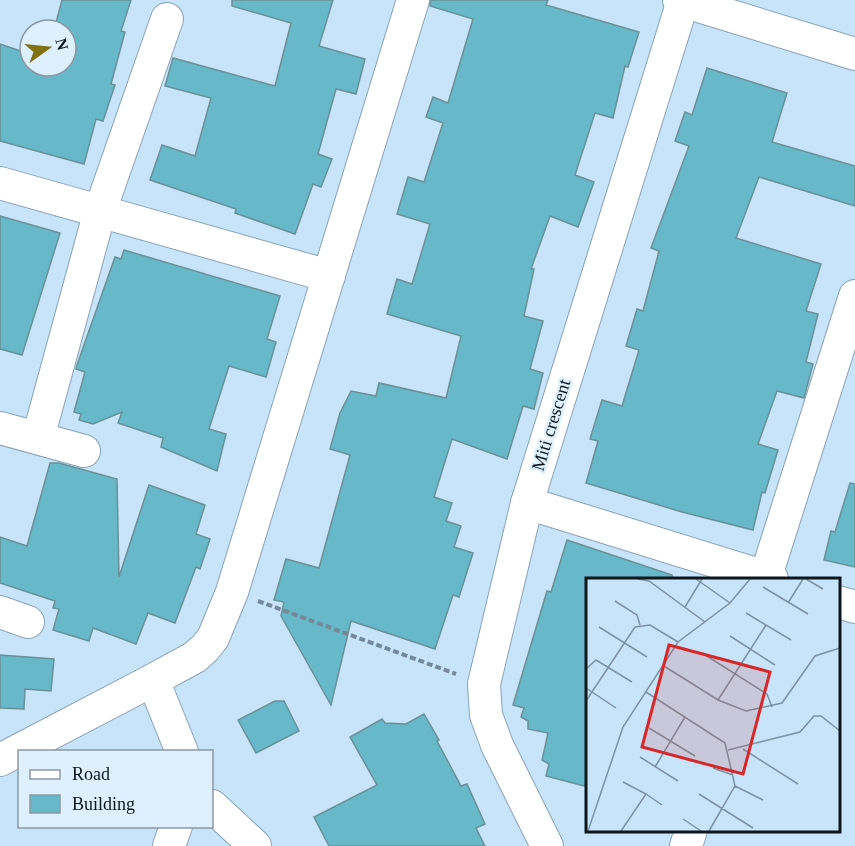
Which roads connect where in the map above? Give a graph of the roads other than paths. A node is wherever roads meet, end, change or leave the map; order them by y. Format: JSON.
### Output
{"nodes":[{"id":1,"x":413,"y":0,"type":"edge"},
{"id":2,"x":681,"y":1,"type":"edge"},
{"id":3,"x":167,"y":19,"type":"dead end"},
{"id":4,"x":855,"y":54,"type":"edge"},
{"id":5,"x":0,"y":183,"type":"edge"},
{"id":6,"x":100,"y":211,"type":"junction"},
{"id":7,"x":329,"y":276,"type":"junction"},
{"id":8,"x":855,"y":296,"type":"edge"},
{"id":9,"x":0,"y":428,"type":"edge"},
{"id":10,"x":38,"y":438,"type":"junction"},
{"id":11,"x":84,"y":451,"type":"dead end"},
{"id":12,"x":527,"y":503,"type":"junction"},
{"id":13,"x":767,"y":578,"type":"edge"},
{"id":14,"x":840,"y":603,"type":"edge"},
{"id":15,"x":855,"y":608,"type":"edge"},
{"id":16,"x":153,"y":680,"type":"junction"},
{"id":17,"x":19,"y":750,"type":"edge"},
{"id":18,"x":181,"y":750,"type":"edge"},
{"id":19,"x":18,"y":751,"type":"edge"},
{"id":20,"x":0,"y":760,"type":"edge"},
{"id":21,"x":213,"y":807,"type":"edge"},
{"id":22,"x":175,"y":828,"type":"edge"},
{"id":23,"x":691,"y":831,"type":"edge"},
{"id":24,"x":169,"y":846,"type":"edge"},
{"id":25,"x":255,"y":846,"type":"edge"},
{"id":26,"x":547,"y":846,"type":"edge"},
{"id":27,"x":686,"y":846,"type":"edge"}],
"edges":[{"from":1,"to":7,"type":"street"},
{"from":2,"to":4,"type":"street"},
{"from":2,"to":12,"type":"street","name":"Miti crescent"},
{"from":3,"to":6,"type":"street"},
{"from":5,"to":6,"type":"street"},
{"from":6,"to":7,"type":"street"},
{"from":6,"to":10,"type":"street"},
{"from":7,"to":16,"type":"street"},
{"from":8,"to":13,"type":"street"},
{"from":9,"to":10,"type":"street"},
{"from":10,"to":11,"type":"street"},
{"from":12,"to":13,"type":"street"},
{"from":12,"to":26,"type":"street","name":"Miti crescent"},
{"from":14,"to":15,"type":"street"},
{"from":16,"to":17,"type":"street"},
{"from":16,"to":18,"type":"street"},
{"from":19,"to":20,"type":"street"},
{"from":21,"to":25,"type":"street"},
{"from":22,"to":24,"type":"street"},
{"from":23,"to":27,"type":"street"}]}
